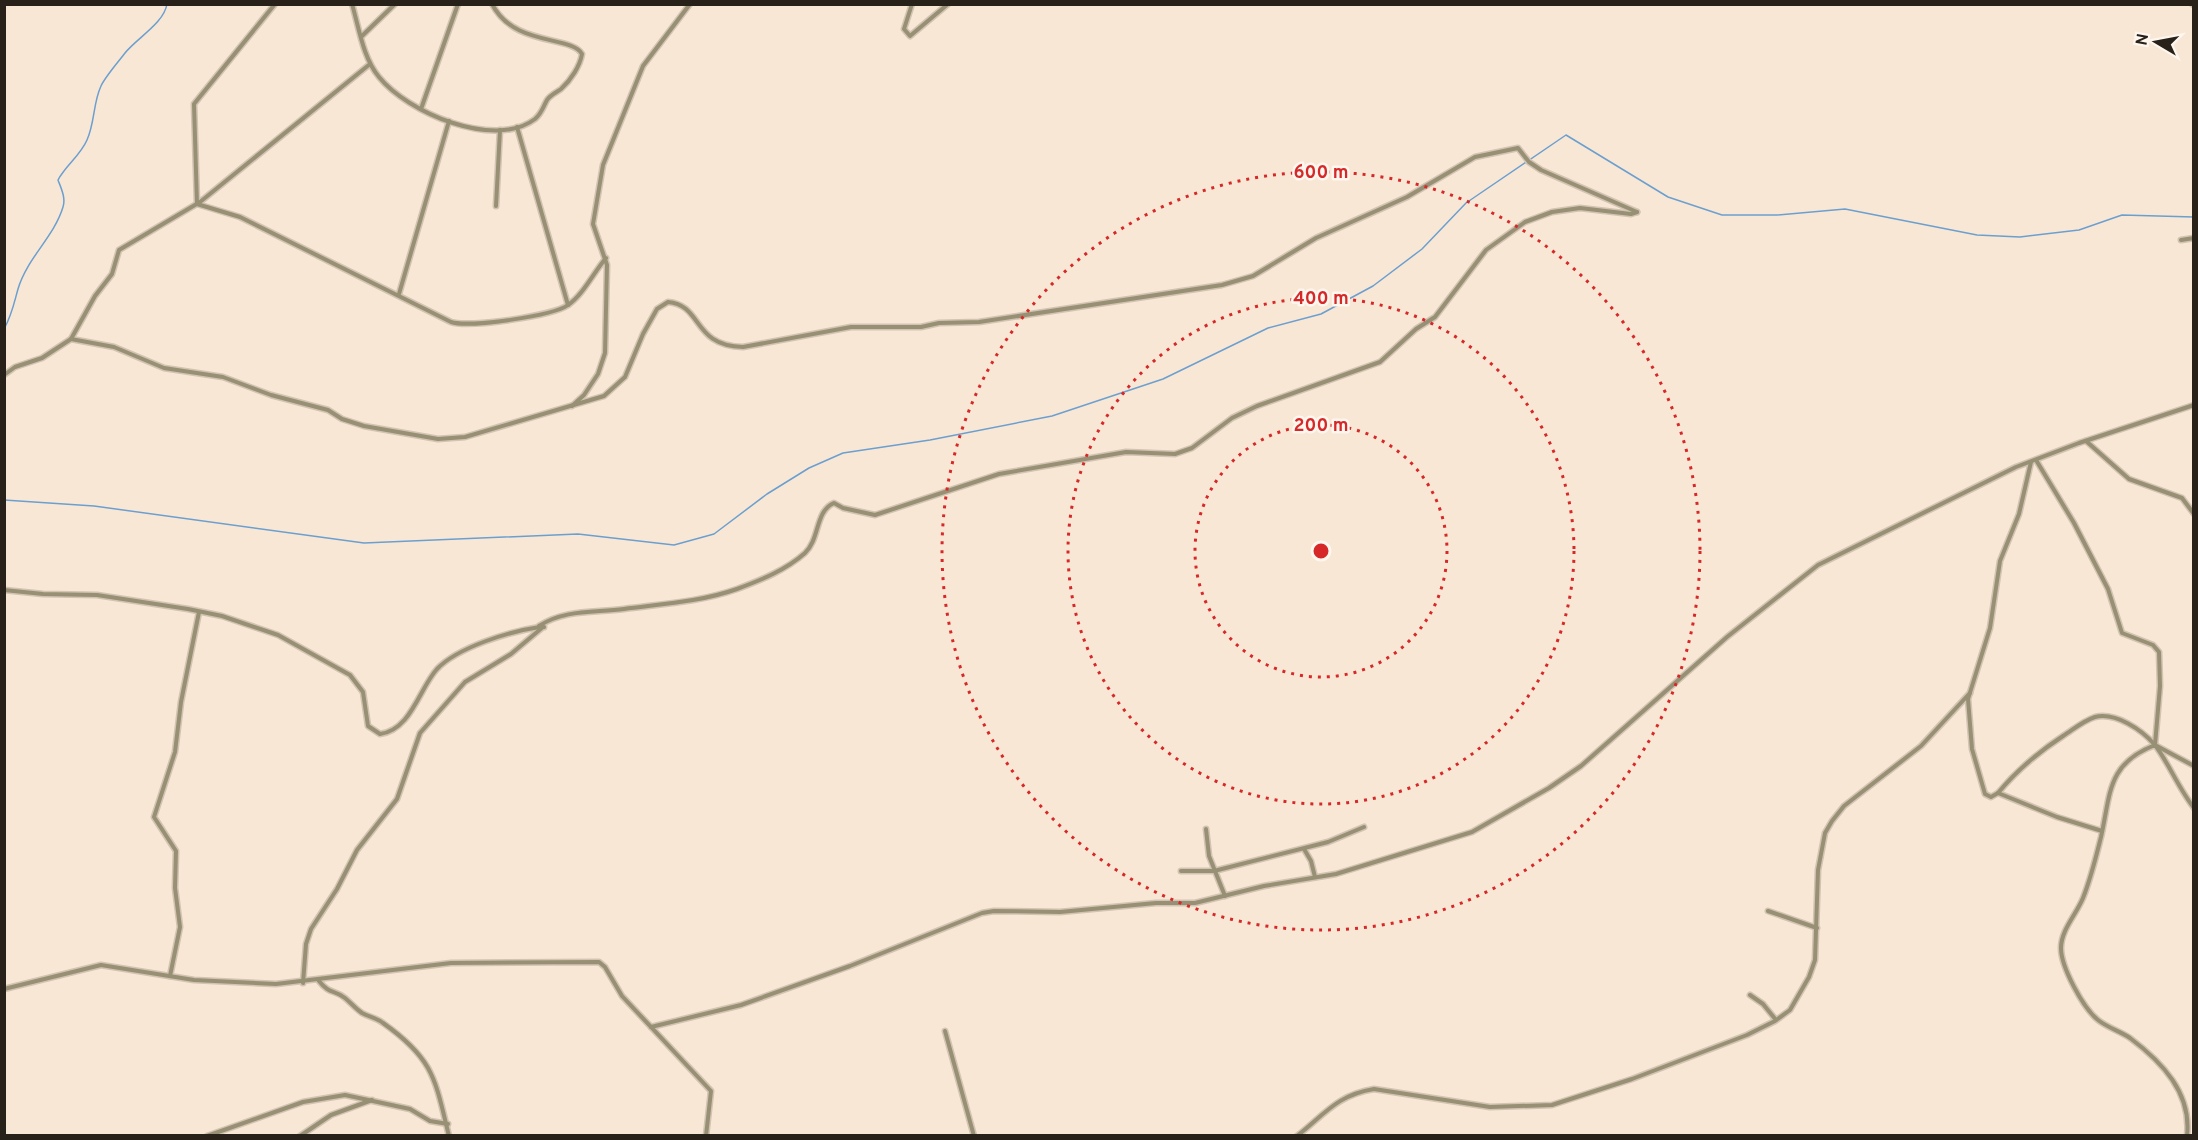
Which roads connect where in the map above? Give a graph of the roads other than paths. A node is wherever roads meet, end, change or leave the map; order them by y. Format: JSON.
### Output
{"nodes":[{"id":1,"x":275,"y":4,"type":"edge"},
{"id":2,"x":352,"y":4,"type":"edge"},
{"id":3,"x":395,"y":4,"type":"edge"},
{"id":4,"x":458,"y":4,"type":"edge"},
{"id":5,"x":492,"y":4,"type":"edge"},
{"id":6,"x":690,"y":4,"type":"edge"},
{"id":7,"x":912,"y":4,"type":"edge"},
{"id":8,"x":948,"y":4,"type":"edge"},
{"id":9,"x":362,"y":36,"type":"junction"},
{"id":10,"x":370,"y":63,"type":"junction"},
{"id":11,"x":421,"y":108,"type":"junction"},
{"id":12,"x":449,"y":122,"type":"junction"},
{"id":13,"x":517,"y":127,"type":"junction"},
{"id":14,"x":500,"y":130,"type":"junction"},
{"id":15,"x":197,"y":204,"type":"junction"},
{"id":16,"x":496,"y":206,"type":"dead end"},
{"id":17,"x":2193,"y":238,"type":"edge"},
{"id":18,"x":2181,"y":240,"type":"dead end"},
{"id":19,"x":606,"y":258,"type":"junction"},
{"id":20,"x":399,"y":294,"type":"junction"},
{"id":21,"x":568,"y":305,"type":"junction"},
{"id":22,"x":72,"y":339,"type":"junction"},
{"id":23,"x":4,"y":375,"type":"edge"},
{"id":24,"x":2193,"y":405,"type":"edge"},
{"id":25,"x":569,"y":408,"type":"junction"},
{"id":26,"x":2086,"y":441,"type":"junction"},
{"id":27,"x":2036,"y":459,"type":"junction"},
{"id":28,"x":2031,"y":462,"type":"junction"},
{"id":29,"x":2193,"y":514,"type":"edge"},
{"id":30,"x":4,"y":590,"type":"edge"},
{"id":31,"x":199,"y":612,"type":"junction"},
{"id":32,"x":544,"y":627,"type":"junction"},
{"id":33,"x":1970,"y":693,"type":"junction"},
{"id":34,"x":2155,"y":745,"type":"junction"},
{"id":35,"x":2193,"y":766,"type":"edge"},
{"id":36,"x":1998,"y":793,"type":"junction"},
{"id":37,"x":2193,"y":808,"type":"edge"},
{"id":38,"x":1364,"y":827,"type":"dead end"},
{"id":39,"x":1206,"y":829,"type":"dead end"},
{"id":40,"x":2102,"y":831,"type":"junction"},
{"id":41,"x":1305,"y":849,"type":"junction"},
{"id":42,"x":1180,"y":871,"type":"dead end"},
{"id":43,"x":1214,"y":871,"type":"junction"},
{"id":44,"x":1315,"y":877,"type":"junction"},
{"id":45,"x":1225,"y":896,"type":"junction"},
{"id":46,"x":1768,"y":911,"type":"dead end"},
{"id":47,"x":1817,"y":927,"type":"junction"},
{"id":48,"x":170,"y":976,"type":"junction"},
{"id":49,"x":318,"y":980,"type":"junction"},
{"id":50,"x":303,"y":983,"type":"junction"},
{"id":51,"x":4,"y":989,"type":"edge"},
{"id":52,"x":1750,"y":995,"type":"dead end"},
{"id":53,"x":1776,"y":1020,"type":"junction"},
{"id":54,"x":651,"y":1027,"type":"junction"},
{"id":55,"x":945,"y":1031,"type":"dead end"},
{"id":56,"x":374,"y":1100,"type":"junction"},
{"id":57,"x":448,"y":1124,"type":"junction"},
{"id":58,"x":207,"y":1136,"type":"edge"},
{"id":59,"x":300,"y":1136,"type":"edge"},
{"id":60,"x":449,"y":1136,"type":"edge"},
{"id":61,"x":706,"y":1136,"type":"edge"},
{"id":62,"x":974,"y":1136,"type":"edge"},
{"id":63,"x":1297,"y":1136,"type":"edge"},
{"id":64,"x":2187,"y":1136,"type":"edge"}],
"edges":[{"from":1,"to":15,"type":"street"},
{"from":2,"to":9,"type":"street"},
{"from":3,"to":9,"type":"street"},
{"from":4,"to":11,"type":"street"},
{"from":5,"to":13,"type":"street"},
{"from":6,"to":19,"type":"street"},
{"from":7,"to":8,"type":"street"},
{"from":9,"to":10,"type":"street"},
{"from":10,"to":11,"type":"street"},
{"from":10,"to":15,"type":"street"},
{"from":11,"to":12,"type":"street"},
{"from":12,"to":14,"type":"street"},
{"from":12,"to":20,"type":"street"},
{"from":13,"to":14,"type":"street"},
{"from":13,"to":21,"type":"street"},
{"from":14,"to":16,"type":"street"},
{"from":15,"to":20,"type":"street"},
{"from":15,"to":22,"type":"street"},
{"from":17,"to":18,"type":"street"},
{"from":19,"to":21,"type":"street"},
{"from":19,"to":25,"type":"street"},
{"from":20,"to":21,"type":"street"},
{"from":22,"to":23,"type":"street"},
{"from":22,"to":25,"type":"street"},
{"from":24,"to":26,"type":"street"},
{"from":25,"to":32,"type":"street"},
{"from":26,"to":27,"type":"street"},
{"from":26,"to":29,"type":"street"},
{"from":27,"to":28,"type":"street"},
{"from":27,"to":34,"type":"street"},
{"from":28,"to":33,"type":"street"},
{"from":28,"to":44,"type":"street"},
{"from":30,"to":31,"type":"street"},
{"from":31,"to":32,"type":"street"},
{"from":31,"to":48,"type":"street"},
{"from":32,"to":50,"type":"street"},
{"from":33,"to":36,"type":"street"},
{"from":33,"to":47,"type":"street"},
{"from":34,"to":35,"type":"street"},
{"from":34,"to":36,"type":"street"},
{"from":34,"to":37,"type":"street"},
{"from":34,"to":40,"type":"street"},
{"from":36,"to":40,"type":"street"},
{"from":38,"to":41,"type":"street"},
{"from":39,"to":43,"type":"street"},
{"from":40,"to":64,"type":"street"},
{"from":41,"to":43,"type":"street"},
{"from":41,"to":44,"type":"street"},
{"from":42,"to":43,"type":"street"},
{"from":43,"to":45,"type":"street"},
{"from":44,"to":45,"type":"street"},
{"from":45,"to":54,"type":"street"},
{"from":46,"to":47,"type":"street"},
{"from":47,"to":53,"type":"street"},
{"from":48,"to":50,"type":"street"},
{"from":48,"to":51,"type":"street"},
{"from":49,"to":50,"type":"street"},
{"from":49,"to":54,"type":"street"},
{"from":49,"to":57,"type":"street"},
{"from":52,"to":53,"type":"street"},
{"from":53,"to":63,"type":"street"},
{"from":54,"to":61,"type":"street"},
{"from":55,"to":62,"type":"street"},
{"from":56,"to":57,"type":"street"},
{"from":56,"to":58,"type":"street"},
{"from":56,"to":59,"type":"street"},
{"from":57,"to":60,"type":"street"}]}
